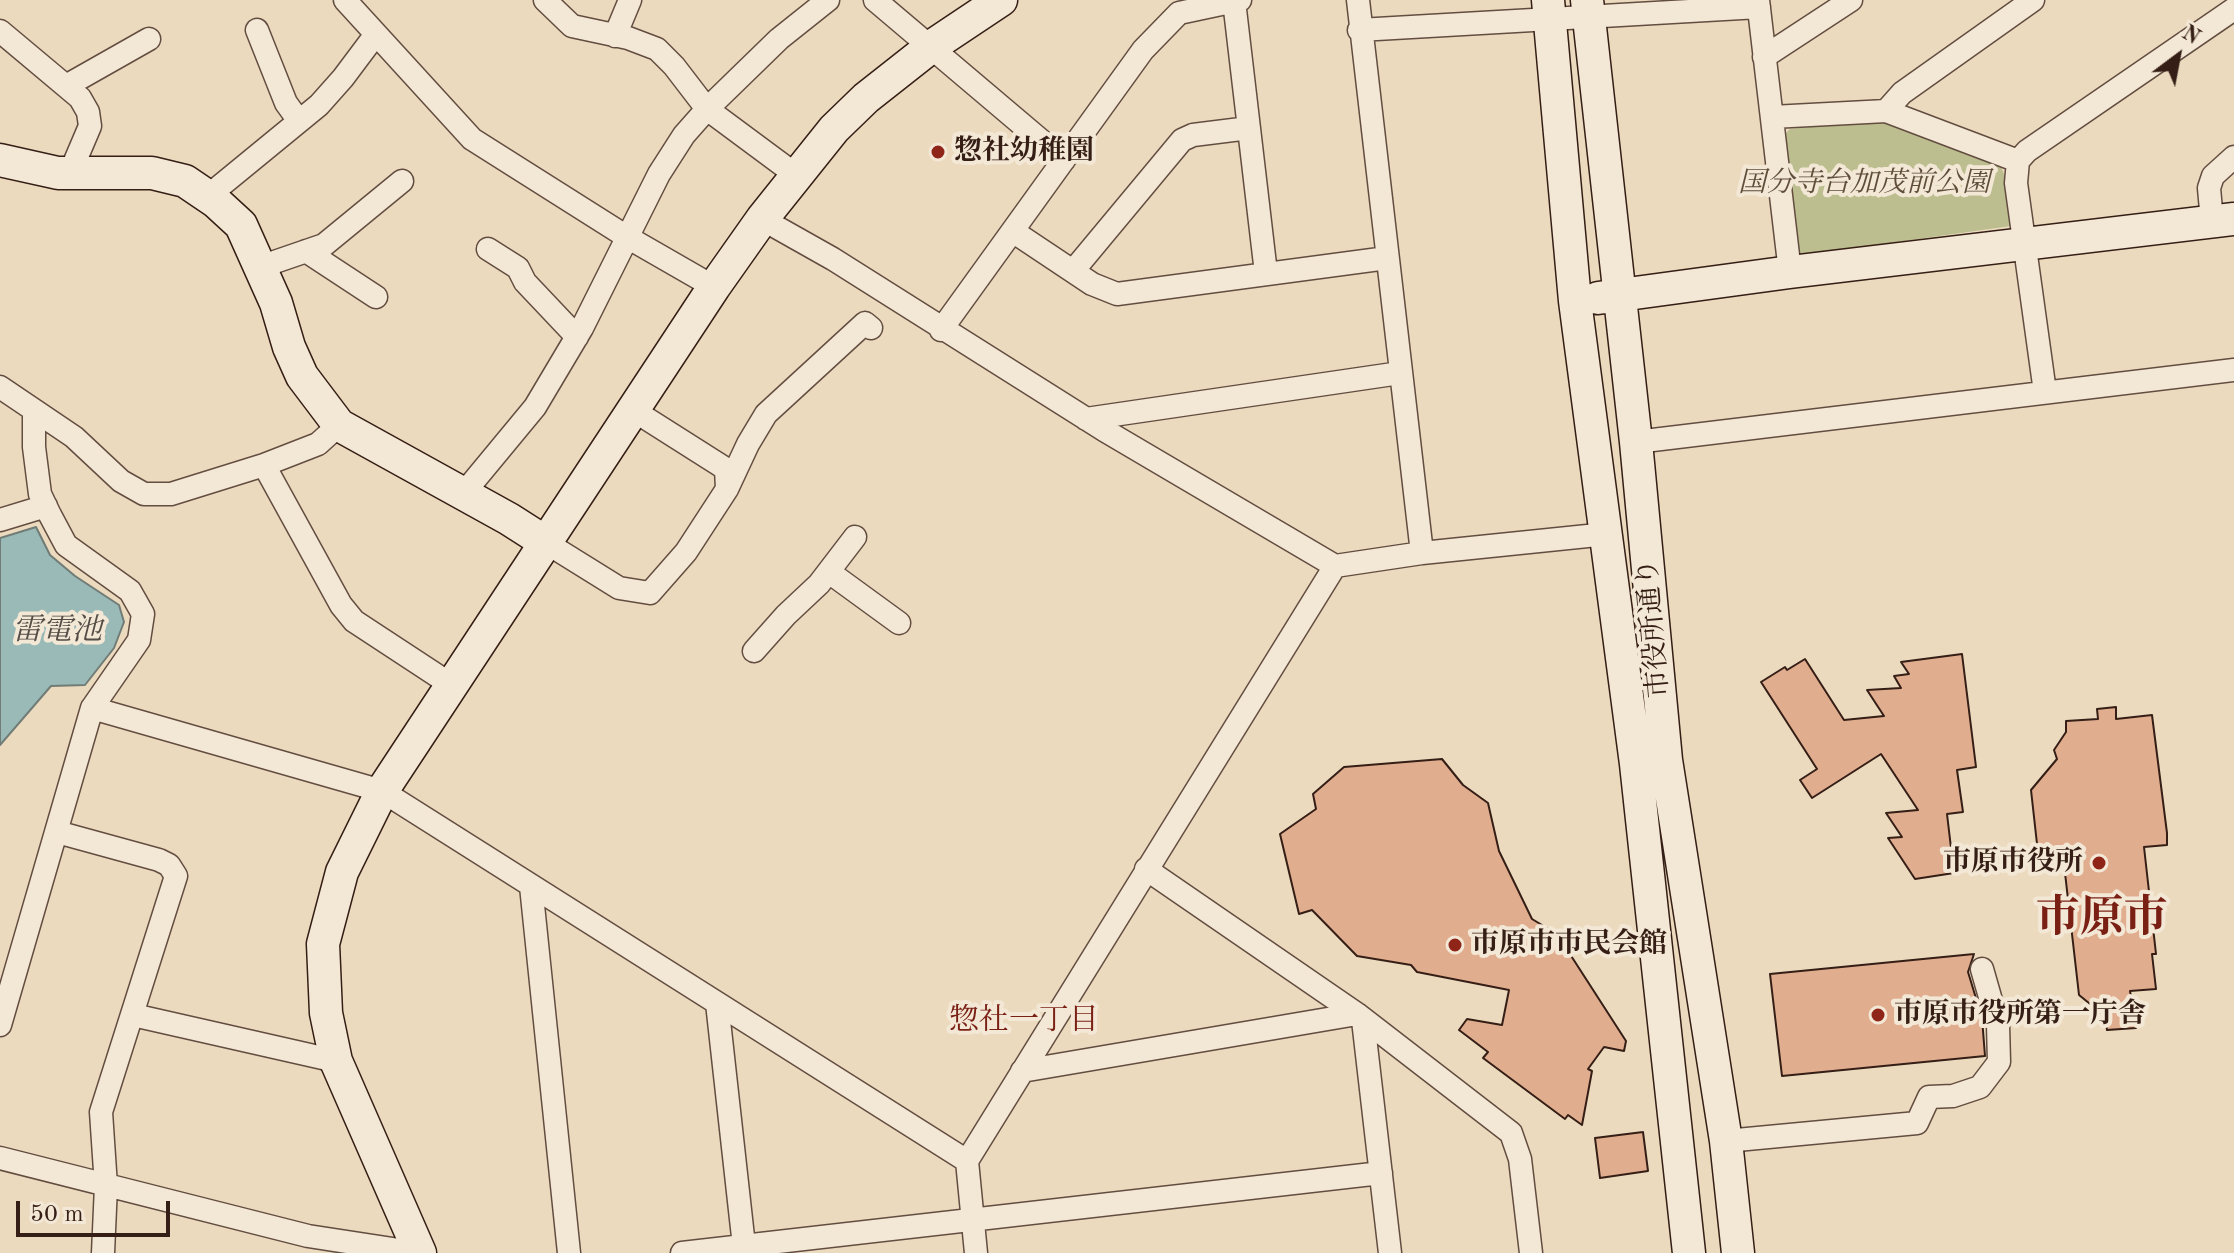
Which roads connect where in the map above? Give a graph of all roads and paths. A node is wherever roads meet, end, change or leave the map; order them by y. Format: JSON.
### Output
{"nodes":[{"id":1,"x":345,"y":0,"type":"edge"},
{"id":2,"x":545,"y":0,"type":"edge"},
{"id":3,"x":630,"y":0,"type":"edge"},
{"id":4,"x":828,"y":0,"type":"edge"},
{"id":5,"x":875,"y":0,"type":"edge"},
{"id":6,"x":1001,"y":0,"type":"edge"},
{"id":7,"x":1358,"y":0,"type":"edge"},
{"id":8,"x":1851,"y":0,"type":"edge"},
{"id":9,"x":2033,"y":0,"type":"edge"},
{"id":10,"x":1237,"y":1,"type":"edge"},
{"id":11,"x":1758,"y":3,"type":"edge"},
{"id":12,"x":1587,"y":8,"type":"edge"},
{"id":13,"x":2234,"y":9,"type":"edge"},
{"id":14,"x":1549,"y":10,"type":"edge"},
{"id":15,"x":257,"y":30,"type":"dead end"},
{"id":16,"x":1359,"y":30,"type":"junction"},
{"id":17,"x":0,"y":31,"type":"edge"},
{"id":18,"x":376,"y":34,"type":"junction"},
{"id":19,"x":615,"y":36,"type":"junction"},
{"id":20,"x":149,"y":39,"type":"dead end"},
{"id":21,"x":932,"y":46,"type":"junction"},
{"id":22,"x":1764,"y":57,"type":"junction"},
{"id":23,"x":66,"y":86,"type":"junction"},
{"id":24,"x":707,"y":109,"type":"junction"},
{"id":25,"x":1886,"y":111,"type":"junction"},
{"id":26,"x":1772,"y":117,"type":"junction"},
{"id":27,"x":299,"y":121,"type":"junction"},
{"id":28,"x":1249,"y":128,"type":"junction"},
{"id":29,"x":2234,"y":157,"type":"edge"},
{"id":30,"x":0,"y":160,"type":"edge"},
{"id":31,"x":1064,"y":160,"type":"junction"},
{"id":32,"x":2018,"y":161,"type":"junction"},
{"id":33,"x":70,"y":173,"type":"junction"},
{"id":34,"x":796,"y":175,"type":"junction"},
{"id":35,"x":402,"y":181,"type":"dead end"},
{"id":36,"x":208,"y":196,"type":"junction"},
{"id":37,"x":762,"y":219,"type":"junction"},
{"id":38,"x":2223,"y":220,"type":"edge"},
{"id":39,"x":1014,"y":232,"type":"junction"},
{"id":40,"x":627,"y":237,"type":"junction"},
{"id":41,"x":2024,"y":245,"type":"junction"},
{"id":42,"x":488,"y":249,"type":"dead end"},
{"id":43,"x":306,"y":251,"type":"junction"},
{"id":44,"x":1387,"y":258,"type":"junction"},
{"id":45,"x":260,"y":267,"type":"junction"},
{"id":46,"x":1073,"y":271,"type":"junction"},
{"id":47,"x":1790,"y":272,"type":"junction"},
{"id":48,"x":1266,"y":273,"type":"junction"},
{"id":49,"x":714,"y":287,"type":"junction"},
{"id":50,"x":1619,"y":295,"type":"junction"},
{"id":51,"x":376,"y":297,"type":"dead end"},
{"id":52,"x":1575,"y":301,"type":"junction"},
{"id":53,"x":871,"y":328,"type":"dead end"},
{"id":54,"x":941,"y":330,"type":"junction"},
{"id":55,"x":577,"y":337,"type":"junction"},
{"id":56,"x":2234,"y":370,"type":"edge"},
{"id":57,"x":1400,"y":373,"type":"junction"},
{"id":58,"x":0,"y":387,"type":"edge"},
{"id":59,"x":2045,"y":392,"type":"junction"},
{"id":60,"x":633,"y":410,"type":"junction"},
{"id":61,"x":34,"y":412,"type":"junction"},
{"id":62,"x":1086,"y":419,"type":"junction"},
{"id":63,"x":339,"y":425,"type":"junction"},
{"id":64,"x":1636,"y":442,"type":"junction"},
{"id":65,"x":264,"y":465,"type":"junction"},
{"id":66,"x":727,"y":489,"type":"junction"},
{"id":67,"x":463,"y":494,"type":"junction"},
{"id":68,"x":46,"y":506,"type":"junction"},
{"id":69,"x":0,"y":520,"type":"edge"},
{"id":70,"x":1607,"y":534,"type":"junction"},
{"id":71,"x":855,"y":537,"type":"dead end"},
{"id":72,"x":545,"y":542,"type":"junction"},
{"id":73,"x":1422,"y":553,"type":"junction"},
{"id":74,"x":1335,"y":566,"type":"junction"},
{"id":75,"x":829,"y":572,"type":"junction"},
{"id":76,"x":899,"y":623,"type":"dead end"},
{"id":77,"x":754,"y":651,"type":"dead end"},
{"id":78,"x":453,"y":686,"type":"junction"},
{"id":79,"x":92,"y":708,"type":"junction"},
{"id":80,"x":382,"y":791,"type":"junction"},
{"id":81,"x":57,"y":832,"type":"junction"},
{"id":82,"x":1146,"y":869,"type":"junction"},
{"id":83,"x":531,"y":886,"type":"junction"},
{"id":84,"x":1982,"y":969,"type":"dead end"},
{"id":85,"x":717,"y":1003,"type":"junction"},
{"id":86,"x":133,"y":1015,"type":"junction"},
{"id":87,"x":1360,"y":1017,"type":"junction"},
{"id":88,"x":0,"y":1025,"type":"edge"},
{"id":89,"x":336,"y":1061,"type":"junction"},
{"id":90,"x":1022,"y":1071,"type":"junction"},
{"id":91,"x":1726,"y":1141,"type":"junction"},
{"id":92,"x":0,"y":1158,"type":"edge"},
{"id":93,"x":967,"y":1161,"type":"junction"},
{"id":94,"x":1381,"y":1173,"type":"junction"},
{"id":95,"x":106,"y":1186,"type":"junction"},
{"id":96,"x":972,"y":1218,"type":"junction"},
{"id":97,"x":744,"y":1246,"type":"junction"},
{"id":98,"x":103,"y":1253,"type":"edge"},
{"id":99,"x":420,"y":1253,"type":"edge"},
{"id":100,"x":569,"y":1253,"type":"edge"},
{"id":101,"x":682,"y":1253,"type":"edge"},
{"id":102,"x":976,"y":1253,"type":"edge"},
{"id":103,"x":1390,"y":1253,"type":"edge"},
{"id":104,"x":1531,"y":1253,"type":"edge"},
{"id":105,"x":1689,"y":1253,"type":"edge"},
{"id":106,"x":1738,"y":1253,"type":"edge"}],
"edges":[{"from":1,"to":18,"type":"street"},
{"from":2,"to":19,"type":"street"},
{"from":3,"to":19,"type":"street"},
{"from":4,"to":24,"type":"street"},
{"from":5,"to":21,"type":"street"},
{"from":6,"to":21,"type":"street"},
{"from":7,"to":16,"type":"street"},
{"from":8,"to":22,"type":"street"},
{"from":9,"to":25,"type":"street"},
{"from":10,"to":28,"type":"street"},
{"from":10,"to":31,"type":"street"},
{"from":11,"to":12,"type":"street"},
{"from":11,"to":22,"type":"street"},
{"from":12,"to":14,"type":"street"},
{"from":12,"to":50,"type":"street","name":"市役所通り"},
{"from":13,"to":32,"type":"street"},
{"from":14,"to":16,"type":"street"},
{"from":14,"to":52,"type":"street","name":"市役所通り"},
{"from":15,"to":27,"type":"street"},
{"from":16,"to":44,"type":"street"},
{"from":17,"to":23,"type":"street"},
{"from":18,"to":27,"type":"street"},
{"from":18,"to":40,"type":"street"},
{"from":19,"to":24,"type":"street"},
{"from":20,"to":23,"type":"street"},
{"from":21,"to":31,"type":"street"},
{"from":21,"to":34,"type":"street"},
{"from":22,"to":26,"type":"street"},
{"from":23,"to":33,"type":"street"},
{"from":24,"to":34,"type":"street"},
{"from":24,"to":40,"type":"street"},
{"from":25,"to":26,"type":"street"},
{"from":25,"to":32,"type":"street"},
{"from":26,"to":47,"type":"street"},
{"from":27,"to":36,"type":"street"},
{"from":28,"to":46,"type":"street"},
{"from":28,"to":48,"type":"street"},
{"from":29,"to":38,"type":"street"},
{"from":30,"to":33,"type":"street"},
{"from":31,"to":39,"type":"street"},
{"from":32,"to":41,"type":"street"},
{"from":33,"to":36,"type":"street"},
{"from":34,"to":37,"type":"street"},
{"from":35,"to":43,"type":"street"},
{"from":36,"to":45,"type":"street"},
{"from":37,"to":49,"type":"street"},
{"from":37,"to":54,"type":"street"},
{"from":38,"to":41,"type":"street"},
{"from":39,"to":46,"type":"street"},
{"from":39,"to":54,"type":"street"},
{"from":40,"to":49,"type":"street"},
{"from":40,"to":55,"type":"street"},
{"from":41,"to":47,"type":"street"},
{"from":41,"to":59,"type":"street"},
{"from":42,"to":55,"type":"street"},
{"from":43,"to":45,"type":"street"},
{"from":43,"to":51,"type":"street"},
{"from":44,"to":48,"type":"street"},
{"from":44,"to":57,"type":"street"},
{"from":45,"to":63,"type":"street"},
{"from":46,"to":48,"type":"street"},
{"from":47,"to":50,"type":"street"},
{"from":49,"to":60,"type":"street"},
{"from":50,"to":52,"type":"street"},
{"from":50,"to":64,"type":"street","name":"市役所通り"},
{"from":52,"to":70,"type":"street","name":"市役所通り"},
{"from":53,"to":66,"type":"street"},
{"from":54,"to":62,"type":"street"},
{"from":55,"to":67,"type":"street"},
{"from":56,"to":59,"type":"street"},
{"from":57,"to":62,"type":"street"},
{"from":57,"to":73,"type":"street"},
{"from":58,"to":61,"type":"street"},
{"from":59,"to":64,"type":"street"},
{"from":60,"to":66,"type":"street"},
{"from":60,"to":72,"type":"street"},
{"from":61,"to":65,"type":"street"},
{"from":61,"to":68,"type":"street"},
{"from":62,"to":74,"type":"street"},
{"from":63,"to":65,"type":"street"},
{"from":63,"to":67,"type":"street"},
{"from":64,"to":91,"type":"street","name":"市役所通り"},
{"from":65,"to":78,"type":"street"},
{"from":66,"to":72,"type":"street"},
{"from":67,"to":72,"type":"street"},
{"from":68,"to":69,"type":"street"},
{"from":68,"to":79,"type":"street"},
{"from":70,"to":73,"type":"street"},
{"from":70,"to":105,"type":"street","name":"市役所通り"},
{"from":71,"to":75,"type":"street"},
{"from":72,"to":78,"type":"street"},
{"from":73,"to":74,"type":"street"},
{"from":74,"to":82,"type":"street"},
{"from":75,"to":76,"type":"street"},
{"from":75,"to":77,"type":"street"},
{"from":78,"to":80,"type":"street"},
{"from":79,"to":80,"type":"street"},
{"from":79,"to":81,"type":"street"},
{"from":80,"to":83,"type":"street"},
{"from":80,"to":89,"type":"street"},
{"from":81,"to":86,"type":"street"},
{"from":81,"to":88,"type":"street"},
{"from":82,"to":87,"type":"street"},
{"from":82,"to":90,"type":"street"},
{"from":83,"to":85,"type":"street"},
{"from":83,"to":100,"type":"street"},
{"from":84,"to":91,"type":"street"},
{"from":85,"to":93,"type":"street"},
{"from":85,"to":97,"type":"street"},
{"from":86,"to":89,"type":"street"},
{"from":86,"to":95,"type":"street"},
{"from":87,"to":90,"type":"street"},
{"from":87,"to":94,"type":"street"},
{"from":87,"to":104,"type":"street"},
{"from":89,"to":99,"type":"street"},
{"from":90,"to":93,"type":"street"},
{"from":91,"to":106,"type":"street","name":"市役所通り"},
{"from":92,"to":95,"type":"street"},
{"from":93,"to":96,"type":"street"},
{"from":94,"to":96,"type":"street"},
{"from":94,"to":103,"type":"street"},
{"from":95,"to":98,"type":"street"},
{"from":95,"to":99,"type":"street"},
{"from":96,"to":97,"type":"street"},
{"from":96,"to":102,"type":"street"},
{"from":97,"to":101,"type":"street"}]}
